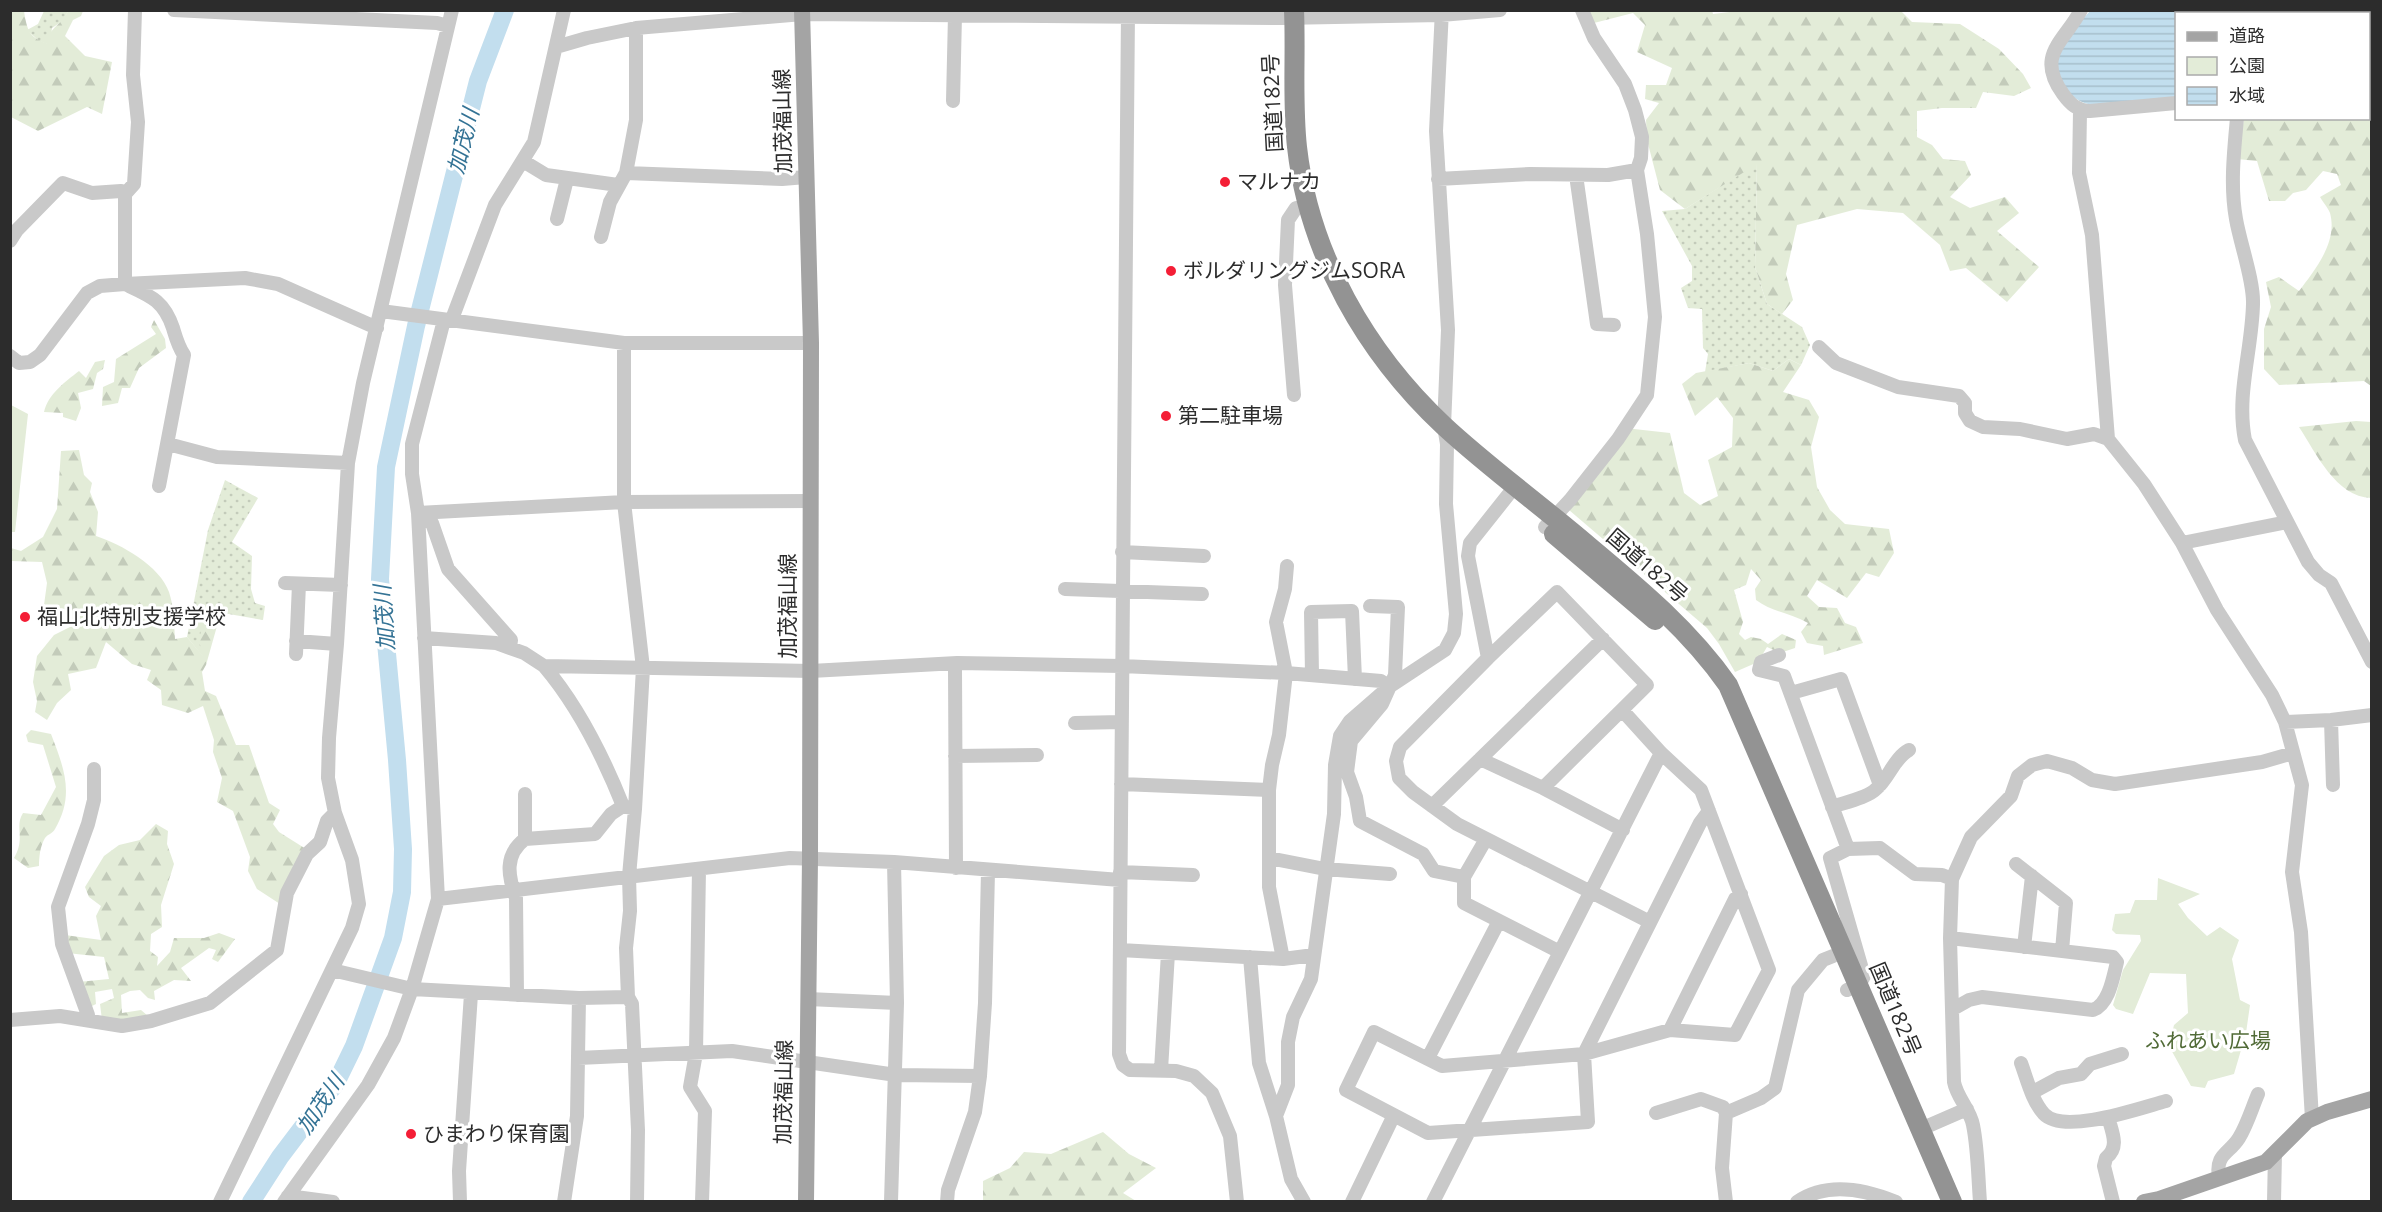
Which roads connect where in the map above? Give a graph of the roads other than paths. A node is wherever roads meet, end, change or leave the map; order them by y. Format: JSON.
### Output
{"nodes":[{"id":1,"x":174,"y":10,"type":"edge"},
{"id":2,"x":452,"y":10,"type":"edge"},
{"id":3,"x":564,"y":10,"type":"edge"},
{"id":4,"x":1500,"y":10,"type":"edge"},
{"id":5,"x":1582,"y":10,"type":"edge"},
{"id":6,"x":2081,"y":10,"type":"edge"},
{"id":7,"x":138,"y":11,"type":"edge"},
{"id":8,"x":802,"y":12,"type":"edge"},
{"id":9,"x":301,"y":13,"type":"edge"},
{"id":10,"x":1128,"y":13,"type":"edge"},
{"id":11,"x":1442,"y":13,"type":"edge"},
{"id":12,"x":1288,"y":14,"type":"edge"},
{"id":13,"x":955,"y":15,"type":"junction"},
{"id":14,"x":448,"y":26,"type":"junction"},
{"id":15,"x":636,"y":28,"type":"junction"},
{"id":16,"x":556,"y":47,"type":"junction"},
{"id":17,"x":953,"y":101,"type":"dead end"},
{"id":18,"x":2175,"y":103,"type":"edge"},
{"id":19,"x":2080,"y":111,"type":"junction"},
{"id":20,"x":2236,"y":120,"type":"edge"},
{"id":21,"x":523,"y":160,"type":"junction"},
{"id":22,"x":1637,"y":170,"type":"junction"},
{"id":23,"x":1576,"y":175,"type":"junction"},
{"id":24,"x":806,"y":177,"type":"junction"},
{"id":25,"x":567,"y":179,"type":"junction"},
{"id":26,"x":622,"y":179,"type":"junction"},
{"id":27,"x":1438,"y":179,"type":"junction"},
{"id":28,"x":125,"y":194,"type":"junction"},
{"id":29,"x":1296,"y":208,"type":"junction"},
{"id":30,"x":557,"y":219,"type":"dead end"},
{"id":31,"x":601,"y":237,"type":"dead end"},
{"id":32,"x":10,"y":241,"type":"edge"},
{"id":33,"x":125,"y":284,"type":"junction"},
{"id":34,"x":381,"y":311,"type":"junction"},
{"id":35,"x":448,"y":320,"type":"junction"},
{"id":36,"x":1614,"y":325,"type":"dead end"},
{"id":37,"x":377,"y":328,"type":"junction"},
{"id":38,"x":624,"y":342,"type":"junction"},
{"id":39,"x":811,"y":343,"type":"junction"},
{"id":40,"x":1819,"y":347,"type":"dead end"},
{"id":41,"x":10,"y":356,"type":"edge"},
{"id":42,"x":1294,"y":395,"type":"dead end"},
{"id":43,"x":1446,"y":435,"type":"junction"},
{"id":44,"x":2108,"y":439,"type":"junction"},
{"id":45,"x":168,"y":444,"type":"junction"},
{"id":46,"x":348,"y":463,"type":"junction"},
{"id":47,"x":159,"y":486,"type":"dead end"},
{"id":48,"x":1512,"y":491,"type":"junction"},
{"id":49,"x":810,"y":501,"type":"junction"},
{"id":50,"x":624,"y":502,"type":"junction"},
{"id":51,"x":418,"y":513,"type":"junction"},
{"id":52,"x":1549,"y":522,"type":"junction"},
{"id":53,"x":2287,"y":522,"type":"junction"},
{"id":54,"x":2182,"y":543,"type":"junction"},
{"id":55,"x":1122,"y":552,"type":"junction"},
{"id":56,"x":1204,"y":556,"type":"dead end"},
{"id":57,"x":1287,"y":566,"type":"dead end"},
{"id":58,"x":341,"y":585,"type":"junction"},
{"id":59,"x":1065,"y":589,"type":"dead end"},
{"id":60,"x":1122,"y":591,"type":"junction"},
{"id":61,"x":1202,"y":594,"type":"dead end"},
{"id":62,"x":1370,"y":606,"type":"dead end"},
{"id":63,"x":424,"y":638,"type":"junction"},
{"id":64,"x":1603,"y":639,"type":"junction"},
{"id":65,"x":337,"y":644,"type":"junction"},
{"id":66,"x":510,"y":647,"type":"junction"},
{"id":67,"x":1779,"y":655,"type":"dead end"},
{"id":68,"x":1488,"y":658,"type":"junction"},
{"id":69,"x":2372,"y":662,"type":"edge"},
{"id":70,"x":957,"y":663,"type":"junction"},
{"id":71,"x":544,"y":666,"type":"junction"},
{"id":72,"x":1121,"y":666,"type":"junction"},
{"id":73,"x":643,"y":668,"type":"junction"},
{"id":74,"x":811,"y":671,"type":"junction"},
{"id":75,"x":1286,"y":673,"type":"junction"},
{"id":76,"x":1312,"y":675,"type":"junction"},
{"id":77,"x":1355,"y":679,"type":"junction"},
{"id":78,"x":1389,"y":687,"type":"junction"},
{"id":79,"x":1791,"y":693,"type":"junction"},
{"id":80,"x":1622,"y":710,"type":"junction"},
{"id":81,"x":2372,"y":715,"type":"edge"},
{"id":82,"x":2331,"y":720,"type":"junction"},
{"id":83,"x":1121,"y":722,"type":"junction"},
{"id":84,"x":2285,"y":722,"type":"junction"},
{"id":85,"x":1075,"y":723,"type":"dead end"},
{"id":86,"x":1909,"y":750,"type":"dead end"},
{"id":87,"x":1661,"y":753,"type":"junction"},
{"id":88,"x":2293,"y":753,"type":"junction"},
{"id":89,"x":1037,"y":755,"type":"dead end"},
{"id":90,"x":955,"y":756,"type":"junction"},
{"id":91,"x":1480,"y":759,"type":"junction"},
{"id":92,"x":94,"y":769,"type":"dead end"},
{"id":93,"x":1120,"y":784,"type":"junction"},
{"id":94,"x":1880,"y":785,"type":"junction"},
{"id":95,"x":2333,"y":786,"type":"dead end"},
{"id":96,"x":1543,"y":788,"type":"junction"},
{"id":97,"x":1269,"y":790,"type":"junction"},
{"id":98,"x":525,"y":794,"type":"dead end"},
{"id":99,"x":1432,"y":806,"type":"junction"},
{"id":100,"x":629,"y":807,"type":"junction"},
{"id":101,"x":1832,"y":807,"type":"junction"},
{"id":102,"x":1709,"y":811,"type":"junction"},
{"id":103,"x":335,"y":813,"type":"junction"},
{"id":104,"x":1623,"y":830,"type":"junction"},
{"id":105,"x":1486,"y":838,"type":"junction"},
{"id":106,"x":525,"y":839,"type":"junction"},
{"id":107,"x":1848,"y":849,"type":"junction"},
{"id":108,"x":810,"y":858,"type":"junction"},
{"id":109,"x":1269,"y":858,"type":"junction"},
{"id":110,"x":894,"y":862,"type":"junction"},
{"id":111,"x":2016,"y":864,"type":"dead end"},
{"id":112,"x":956,"y":868,"type":"junction"},
{"id":113,"x":699,"y":869,"type":"junction"},
{"id":114,"x":1325,"y":869,"type":"junction"},
{"id":115,"x":988,"y":871,"type":"junction"},
{"id":116,"x":1390,"y":874,"type":"dead end"},
{"id":117,"x":1193,"y":875,"type":"dead end"},
{"id":118,"x":629,"y":876,"type":"junction"},
{"id":119,"x":1120,"y":876,"type":"junction"},
{"id":120,"x":2032,"y":876,"type":"junction"},
{"id":121,"x":1464,"y":877,"type":"junction"},
{"id":122,"x":1952,"y":879,"type":"junction"},
{"id":123,"x":513,"y":890,"type":"junction"},
{"id":124,"x":1591,"y":892,"type":"junction"},
{"id":125,"x":1741,"y":894,"type":"junction"},
{"id":126,"x":438,"y":899,"type":"junction"},
{"id":127,"x":1499,"y":921,"type":"junction"},
{"id":128,"x":1650,"y":922,"type":"junction"},
{"id":129,"x":1950,"y":938,"type":"junction"},
{"id":130,"x":2024,"y":946,"type":"junction"},
{"id":131,"x":1120,"y":950,"type":"junction"},
{"id":132,"x":2062,"y":951,"type":"junction"},
{"id":133,"x":1560,"y":952,"type":"junction"},
{"id":134,"x":1168,"y":953,"type":"junction"},
{"id":135,"x":1314,"y":955,"type":"junction"},
{"id":136,"x":1833,"y":956,"type":"junction"},
{"id":137,"x":1250,"y":957,"type":"junction"},
{"id":138,"x":1283,"y":959,"type":"junction"},
{"id":139,"x":332,"y":970,"type":"junction"},
{"id":140,"x":1853,"y":987,"type":"junction"},
{"id":141,"x":410,"y":988,"type":"junction"},
{"id":142,"x":471,"y":994,"type":"junction"},
{"id":143,"x":517,"y":995,"type":"junction"},
{"id":144,"x":628,"y":997,"type":"junction"},
{"id":145,"x":579,"y":998,"type":"junction"},
{"id":146,"x":808,"y":999,"type":"junction"},
{"id":147,"x":897,"y":1003,"type":"junction"},
{"id":148,"x":1953,"y":1009,"type":"junction"},
{"id":149,"x":10,"y":1020,"type":"edge"},
{"id":150,"x":87,"y":1020,"type":"junction"},
{"id":151,"x":1670,"y":1030,"type":"junction"},
{"id":152,"x":696,"y":1053,"type":"junction"},
{"id":153,"x":2122,"y":1053,"type":"dead end"},
{"id":154,"x":1584,"y":1054,"type":"junction"},
{"id":155,"x":634,"y":1057,"type":"junction"},
{"id":156,"x":578,"y":1058,"type":"junction"},
{"id":157,"x":1428,"y":1058,"type":"junction"},
{"id":158,"x":807,"y":1061,"type":"junction"},
{"id":159,"x":1504,"y":1061,"type":"junction"},
{"id":160,"x":2020,"y":1063,"type":"dead end"},
{"id":161,"x":1161,"y":1070,"type":"junction"},
{"id":162,"x":896,"y":1075,"type":"junction"},
{"id":163,"x":980,"y":1076,"type":"junction"},
{"id":164,"x":2033,"y":1092,"type":"junction"},
{"id":165,"x":2258,"y":1094,"type":"dead end"},
{"id":166,"x":2372,"y":1098,"type":"edge"},
{"id":167,"x":2166,"y":1101,"type":"dead end"},
{"id":168,"x":1967,"y":1109,"type":"junction"},
{"id":169,"x":1656,"y":1113,"type":"dead end"},
{"id":170,"x":1726,"y":1113,"type":"junction"},
{"id":171,"x":1394,"y":1115,"type":"junction"},
{"id":172,"x":1276,"y":1116,"type":"junction"},
{"id":173,"x":2108,"y":1117,"type":"junction"},
{"id":174,"x":2312,"y":1119,"type":"junction"},
{"id":175,"x":1921,"y":1129,"type":"junction"},
{"id":176,"x":1469,"y":1131,"type":"junction"},
{"id":177,"x":2275,"y":1153,"type":"junction"},
{"id":178,"x":2219,"y":1177,"type":"junction"},
{"id":179,"x":286,"y":1199,"type":"edge"},
{"id":180,"x":220,"y":1202,"type":"edge"},
{"id":181,"x":333,"y":1202,"type":"edge"},
{"id":182,"x":460,"y":1202,"type":"edge"},
{"id":183,"x":564,"y":1202,"type":"edge"},
{"id":184,"x":637,"y":1202,"type":"edge"},
{"id":185,"x":702,"y":1202,"type":"edge"},
{"id":186,"x":806,"y":1202,"type":"edge"},
{"id":187,"x":891,"y":1202,"type":"edge"},
{"id":188,"x":947,"y":1202,"type":"edge"},
{"id":189,"x":1237,"y":1202,"type":"edge"},
{"id":190,"x":1304,"y":1202,"type":"edge"},
{"id":191,"x":1352,"y":1202,"type":"edge"},
{"id":192,"x":1433,"y":1202,"type":"edge"},
{"id":193,"x":1726,"y":1202,"type":"edge"},
{"id":194,"x":1797,"y":1202,"type":"edge"},
{"id":195,"x":1896,"y":1202,"type":"edge"},
{"id":196,"x":1938,"y":1202,"type":"edge"},
{"id":197,"x":1952,"y":1202,"type":"edge"},
{"id":198,"x":1980,"y":1202,"type":"edge"},
{"id":199,"x":2114,"y":1202,"type":"edge"},
{"id":200,"x":2144,"y":1202,"type":"edge"},
{"id":201,"x":2274,"y":1202,"type":"edge"}],
"edges":[{"from":1,"to":9,"type":"street"},
{"from":2,"to":14,"type":"street"},
{"from":3,"to":16,"type":"street"},
{"from":4,"to":11,"type":"street"},
{"from":5,"to":22,"type":"street"},
{"from":6,"to":19,"type":"street"},
{"from":7,"to":28,"type":"street"},
{"from":8,"to":13,"type":"street"},
{"from":8,"to":15,"type":"street"},
{"from":8,"to":24,"type":"main road","name":"加茂福山線"},
{"from":9,"to":14,"type":"street"},
{"from":10,"to":12,"type":"street"},
{"from":10,"to":13,"type":"street"},
{"from":10,"to":55,"type":"street"},
{"from":11,"to":12,"type":"street"},
{"from":11,"to":27,"type":"street"},
{"from":12,"to":29,"type":"highway","name":"国道182号"},
{"from":12,"to":43,"type":"highway","name":"国道182号"},
{"from":13,"to":17,"type":"street"},
{"from":14,"to":34,"type":"street"},
{"from":15,"to":16,"type":"street"},
{"from":15,"to":26,"type":"street"},
{"from":16,"to":21,"type":"street"},
{"from":18,"to":19,"type":"street"},
{"from":19,"to":44,"type":"street"},
{"from":20,"to":53,"type":"street"},
{"from":21,"to":25,"type":"street"},
{"from":21,"to":35,"type":"street"},
{"from":22,"to":23,"type":"street"},
{"from":22,"to":52,"type":"street"},
{"from":23,"to":27,"type":"street"},
{"from":23,"to":36,"type":"street"},
{"from":24,"to":26,"type":"street"},
{"from":24,"to":39,"type":"main road","name":"加茂福山線"},
{"from":25,"to":26,"type":"street"},
{"from":25,"to":30,"type":"street"},
{"from":26,"to":31,"type":"street"},
{"from":27,"to":43,"type":"street"},
{"from":28,"to":32,"type":"street"},
{"from":28,"to":33,"type":"street"},
{"from":29,"to":42,"type":"street"},
{"from":29,"to":43,"type":"highway","name":"国道182号"},
{"from":33,"to":37,"type":"street"},
{"from":33,"to":41,"type":"street"},
{"from":33,"to":45,"type":"street"},
{"from":34,"to":35,"type":"street"},
{"from":34,"to":37,"type":"street"},
{"from":35,"to":38,"type":"street"},
{"from":35,"to":51,"type":"street"},
{"from":37,"to":46,"type":"street"},
{"from":38,"to":39,"type":"street"},
{"from":38,"to":50,"type":"street"},
{"from":39,"to":49,"type":"main road","name":"加茂福山線"},
{"from":40,"to":44,"type":"street"},
{"from":43,"to":48,"type":"highway","name":"国道182号"},
{"from":43,"to":78,"type":"street"},
{"from":44,"to":54,"type":"street"},
{"from":45,"to":46,"type":"street"},
{"from":45,"to":47,"type":"street"},
{"from":46,"to":58,"type":"street"},
{"from":48,"to":52,"type":"highway","name":"国道182号"},
{"from":48,"to":68,"type":"street"},
{"from":49,"to":50,"type":"street"},
{"from":49,"to":74,"type":"main road","name":"加茂福山線"},
{"from":50,"to":51,"type":"street"},
{"from":50,"to":73,"type":"street"},
{"from":51,"to":63,"type":"street"},
{"from":51,"to":66,"type":"street"},
{"from":52,"to":136,"type":"highway","name":"国道182号"},
{"from":52,"to":140,"type":"highway","name":"国道182号"},
{"from":53,"to":54,"type":"street"},
{"from":53,"to":69,"type":"street"},
{"from":54,"to":84,"type":"street"},
{"from":55,"to":56,"type":"street"},
{"from":55,"to":60,"type":"street"},
{"from":57,"to":75,"type":"street"},
{"from":58,"to":65,"type":"street"},
{"from":58,"to":65,"type":"street"},
{"from":59,"to":60,"type":"street"},
{"from":60,"to":61,"type":"street"},
{"from":60,"to":72,"type":"street"},
{"from":62,"to":78,"type":"street"},
{"from":63,"to":66,"type":"street"},
{"from":63,"to":126,"type":"street"},
{"from":64,"to":68,"type":"street"},
{"from":64,"to":80,"type":"street"},
{"from":64,"to":91,"type":"street"},
{"from":65,"to":103,"type":"street"},
{"from":66,"to":71,"type":"street"},
{"from":67,"to":79,"type":"street"},
{"from":68,"to":99,"type":"street"},
{"from":70,"to":72,"type":"street"},
{"from":70,"to":74,"type":"street"},
{"from":70,"to":90,"type":"street"},
{"from":71,"to":73,"type":"street"},
{"from":71,"to":100,"type":"street"},
{"from":72,"to":75,"type":"street"},
{"from":72,"to":83,"type":"street"},
{"from":73,"to":74,"type":"street"},
{"from":73,"to":100,"type":"street"},
{"from":74,"to":108,"type":"main road","name":"加茂福山線"},
{"from":75,"to":76,"type":"street"},
{"from":75,"to":97,"type":"street"},
{"from":76,"to":77,"type":"street"},
{"from":76,"to":77,"type":"street"},
{"from":77,"to":78,"type":"street"},
{"from":78,"to":114,"type":"street"},
{"from":78,"to":121,"type":"street"},
{"from":79,"to":94,"type":"street"},
{"from":79,"to":101,"type":"street"},
{"from":80,"to":87,"type":"street"},
{"from":80,"to":96,"type":"street"},
{"from":81,"to":82,"type":"street"},
{"from":82,"to":84,"type":"street"},
{"from":82,"to":95,"type":"street"},
{"from":83,"to":85,"type":"street"},
{"from":83,"to":93,"type":"street"},
{"from":84,"to":88,"type":"street"},
{"from":86,"to":94,"type":"street"},
{"from":87,"to":102,"type":"street"},
{"from":87,"to":104,"type":"street"},
{"from":88,"to":122,"type":"street"},
{"from":88,"to":174,"type":"street"},
{"from":89,"to":90,"type":"street"},
{"from":90,"to":112,"type":"street"},
{"from":91,"to":96,"type":"street"},
{"from":91,"to":99,"type":"street"},
{"from":92,"to":150,"type":"street"},
{"from":93,"to":97,"type":"street"},
{"from":93,"to":119,"type":"street"},
{"from":94,"to":101,"type":"street"},
{"from":96,"to":104,"type":"street"},
{"from":97,"to":109,"type":"street"},
{"from":98,"to":106,"type":"street"},
{"from":99,"to":105,"type":"street"},
{"from":100,"to":106,"type":"street"},
{"from":100,"to":118,"type":"street"},
{"from":101,"to":107,"type":"street"},
{"from":102,"to":125,"type":"street"},
{"from":102,"to":128,"type":"street"},
{"from":103,"to":139,"type":"street"},
{"from":103,"to":150,"type":"street"},
{"from":104,"to":124,"type":"street"},
{"from":105,"to":121,"type":"street"},
{"from":105,"to":124,"type":"street"},
{"from":106,"to":123,"type":"street"},
{"from":107,"to":122,"type":"street"},
{"from":107,"to":140,"type":"street"},
{"from":108,"to":110,"type":"street"},
{"from":108,"to":113,"type":"street"},
{"from":108,"to":146,"type":"main road","name":"加茂福山線"},
{"from":109,"to":114,"type":"street"},
{"from":109,"to":138,"type":"street"},
{"from":110,"to":112,"type":"street"},
{"from":110,"to":147,"type":"street"},
{"from":111,"to":120,"type":"street"},
{"from":112,"to":115,"type":"street"},
{"from":113,"to":118,"type":"street"},
{"from":113,"to":152,"type":"street"},
{"from":114,"to":116,"type":"street"},
{"from":114,"to":135,"type":"street"},
{"from":115,"to":119,"type":"street"},
{"from":115,"to":163,"type":"street"},
{"from":117,"to":119,"type":"street"},
{"from":118,"to":123,"type":"street"},
{"from":118,"to":144,"type":"street"},
{"from":119,"to":131,"type":"street"},
{"from":120,"to":130,"type":"street"},
{"from":120,"to":132,"type":"street"},
{"from":121,"to":127,"type":"street"},
{"from":122,"to":129,"type":"street"},
{"from":123,"to":126,"type":"street"},
{"from":123,"to":143,"type":"street"},
{"from":124,"to":128,"type":"street"},
{"from":124,"to":133,"type":"street"},
{"from":125,"to":151,"type":"street"},
{"from":125,"to":151,"type":"street"},
{"from":126,"to":141,"type":"street"},
{"from":127,"to":133,"type":"street"},
{"from":127,"to":157,"type":"street"},
{"from":128,"to":154,"type":"street"},
{"from":129,"to":130,"type":"street"},
{"from":129,"to":148,"type":"street"},
{"from":130,"to":132,"type":"street"},
{"from":131,"to":134,"type":"street"},
{"from":131,"to":161,"type":"street"},
{"from":132,"to":148,"type":"street"},
{"from":133,"to":159,"type":"street"},
{"from":134,"to":137,"type":"street"},
{"from":134,"to":161,"type":"street"},
{"from":135,"to":138,"type":"street"},
{"from":135,"to":172,"type":"street"},
{"from":136,"to":140,"type":"highway","name":"国道182号"},
{"from":136,"to":170,"type":"street"},
{"from":137,"to":138,"type":"street"},
{"from":137,"to":172,"type":"street"},
{"from":139,"to":141,"type":"street"},
{"from":139,"to":180,"type":"street"},
{"from":140,"to":175,"type":"highway","name":"国道182号"},
{"from":140,"to":196,"type":"highway","name":"国道182号"},
{"from":141,"to":142,"type":"street"},
{"from":141,"to":179,"type":"street"},
{"from":142,"to":143,"type":"street"},
{"from":142,"to":182,"type":"street"},
{"from":143,"to":145,"type":"street"},
{"from":144,"to":145,"type":"street"},
{"from":144,"to":155,"type":"street"},
{"from":145,"to":156,"type":"street"},
{"from":146,"to":147,"type":"street"},
{"from":146,"to":158,"type":"main road","name":"加茂福山線"},
{"from":147,"to":162,"type":"street"},
{"from":148,"to":168,"type":"street"},
{"from":149,"to":150,"type":"street"},
{"from":151,"to":154,"type":"street"},
{"from":152,"to":155,"type":"street"},
{"from":152,"to":158,"type":"street"},
{"from":152,"to":185,"type":"street"},
{"from":153,"to":164,"type":"street"},
{"from":154,"to":159,"type":"street"},
{"from":154,"to":176,"type":"street"},
{"from":155,"to":156,"type":"street"},
{"from":155,"to":184,"type":"street"},
{"from":156,"to":183,"type":"street"},
{"from":157,"to":159,"type":"street"},
{"from":157,"to":171,"type":"street"},
{"from":158,"to":162,"type":"street"},
{"from":158,"to":186,"type":"main road","name":"加茂福山線"},
{"from":159,"to":176,"type":"street"},
{"from":160,"to":164,"type":"street"},
{"from":161,"to":189,"type":"street"},
{"from":162,"to":163,"type":"street"},
{"from":162,"to":187,"type":"street"},
{"from":163,"to":188,"type":"street"},
{"from":164,"to":173,"type":"street"},
{"from":165,"to":178,"type":"street"},
{"from":166,"to":174,"type":"main road"},
{"from":167,"to":173,"type":"street"},
{"from":168,"to":175,"type":"street"},
{"from":168,"to":198,"type":"street"},
{"from":169,"to":170,"type":"street"},
{"from":170,"to":193,"type":"street"},
{"from":171,"to":176,"type":"street"},
{"from":171,"to":191,"type":"street"},
{"from":172,"to":190,"type":"street"},
{"from":173,"to":199,"type":"street"},
{"from":174,"to":177,"type":"main road"},
{"from":175,"to":197,"type":"highway","name":"国道182号"},
{"from":176,"to":192,"type":"street"},
{"from":177,"to":178,"type":"main road"},
{"from":177,"to":201,"type":"street"},
{"from":178,"to":200,"type":"main road"},
{"from":179,"to":181,"type":"street"},
{"from":194,"to":195,"type":"street"}]}
